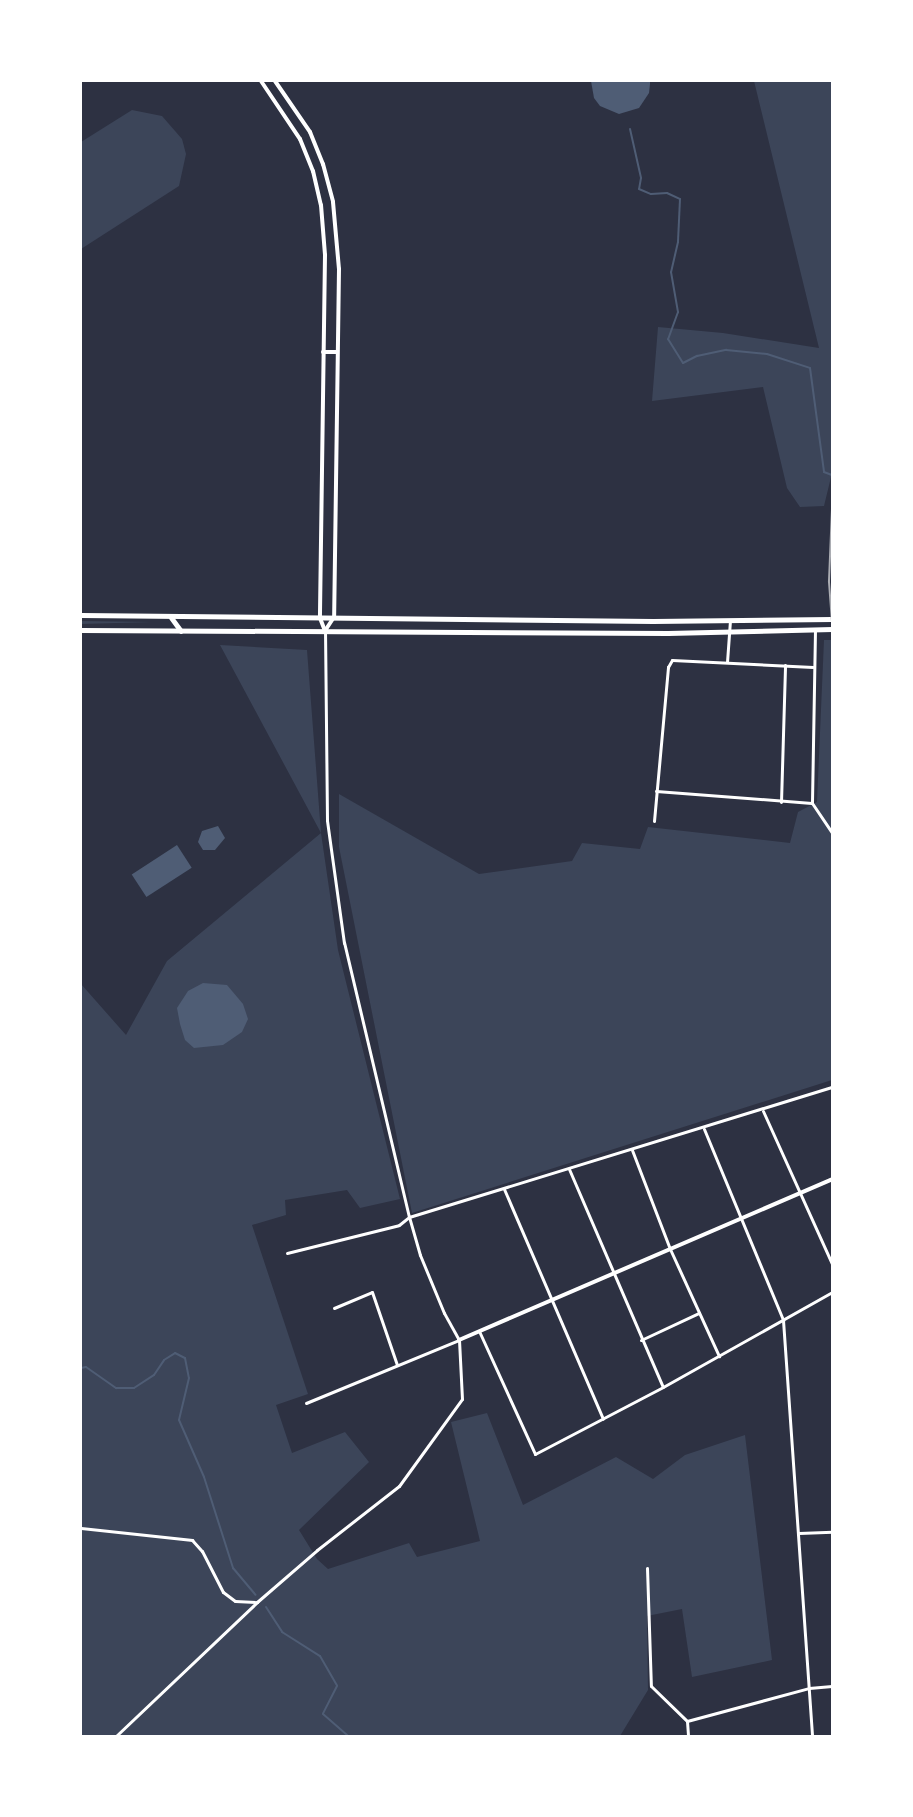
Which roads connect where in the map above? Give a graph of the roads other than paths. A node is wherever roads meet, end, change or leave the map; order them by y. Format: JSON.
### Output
{"nodes":[{"id":1,"x":261,"y":81,"type":"edge"},
{"id":2,"x":275,"y":81,"type":"edge"},
{"id":3,"x":284,"y":94,"type":"junction"},
{"id":4,"x":274,"y":101,"type":"junction"},
{"id":5,"x":323,"y":352,"type":"junction"},
{"id":6,"x":337,"y":352,"type":"junction"},
{"id":7,"x":81,"y":616,"type":"edge"},
{"id":8,"x":170,"y":616,"type":"junction"},
{"id":9,"x":334,"y":617,"type":"junction"},
{"id":10,"x":320,"y":618,"type":"junction"},
{"id":11,"x":832,"y":619,"type":"edge"},
{"id":12,"x":730,"y":620,"type":"junction"},
{"id":13,"x":832,"y":629,"type":"edge"},
{"id":14,"x":81,"y":630,"type":"edge"},
{"id":15,"x":816,"y":630,"type":"junction"},
{"id":16,"x":181,"y":631,"type":"junction"},
{"id":17,"x":325,"y":631,"type":"junction"},
{"id":18,"x":730,"y":633,"type":"junction"},
{"id":19,"x":727,"y":662,"type":"junction"},
{"id":20,"x":785,"y":665,"type":"junction"},
{"id":21,"x":813,"y":667,"type":"junction"},
{"id":22,"x":656,"y":791,"type":"junction"},
{"id":23,"x":781,"y":802,"type":"junction"},
{"id":24,"x":812,"y":803,"type":"junction"},
{"id":25,"x":654,"y":821,"type":"dead end"},
{"id":26,"x":832,"y":833,"type":"edge"},
{"id":27,"x":832,"y":1088,"type":"edge"},
{"id":28,"x":763,"y":1111,"type":"junction"},
{"id":29,"x":704,"y":1129,"type":"junction"},
{"id":30,"x":632,"y":1150,"type":"junction"},
{"id":31,"x":569,"y":1169,"type":"junction"},
{"id":32,"x":832,"y":1179,"type":"edge"},
{"id":33,"x":504,"y":1189,"type":"junction"},
{"id":34,"x":799,"y":1192,"type":"junction"},
{"id":35,"x":409,"y":1217,"type":"junction"},
{"id":36,"x":741,"y":1219,"type":"junction"},
{"id":37,"x":670,"y":1249,"type":"junction"},
{"id":38,"x":287,"y":1253,"type":"dead end"},
{"id":39,"x":832,"y":1264,"type":"edge"},
{"id":40,"x":612,"y":1274,"type":"junction"},
{"id":41,"x":832,"y":1292,"type":"edge"},
{"id":42,"x":551,"y":1299,"type":"junction"},
{"id":43,"x":334,"y":1308,"type":"dead end"},
{"id":44,"x":699,"y":1313,"type":"junction"},
{"id":45,"x":783,"y":1320,"type":"junction"},
{"id":46,"x":479,"y":1330,"type":"junction"},
{"id":47,"x":459,"y":1340,"type":"junction"},
{"id":48,"x":642,"y":1340,"type":"junction"},
{"id":49,"x":719,"y":1356,"type":"junction"},
{"id":50,"x":397,"y":1365,"type":"junction"},
{"id":51,"x":662,"y":1387,"type":"junction"},
{"id":52,"x":306,"y":1403,"type":"dead end"},
{"id":53,"x":603,"y":1419,"type":"junction"},
{"id":54,"x":81,"y":1528,"type":"edge"},
{"id":55,"x":832,"y":1532,"type":"edge"},
{"id":56,"x":799,"y":1533,"type":"junction"},
{"id":57,"x":647,"y":1568,"type":"dead end"},
{"id":58,"x":257,"y":1602,"type":"junction"},
{"id":59,"x":832,"y":1686,"type":"edge"},
{"id":60,"x":809,"y":1688,"type":"junction"},
{"id":61,"x":687,"y":1721,"type":"junction"},
{"id":62,"x":116,"y":1736,"type":"edge"},
{"id":63,"x":688,"y":1736,"type":"edge"},
{"id":64,"x":812,"y":1736,"type":"edge"}],
"edges":[{"from":1,"to":4,"type":"street"},
{"from":2,"to":3,"type":"street"},
{"from":3,"to":4,"type":"street"},
{"from":3,"to":6,"type":"street"},
{"from":4,"to":5,"type":"street"},
{"from":5,"to":6,"type":"street"},
{"from":5,"to":10,"type":"street"},
{"from":6,"to":9,"type":"street"},
{"from":7,"to":8,"type":"main road"},
{"from":8,"to":10,"type":"main road"},
{"from":8,"to":16,"type":"main road"},
{"from":9,"to":10,"type":"main road"},
{"from":9,"to":12,"type":"main road"},
{"from":9,"to":17,"type":"street"},
{"from":10,"to":17,"type":"street"},
{"from":11,"to":12,"type":"main road"},
{"from":12,"to":18,"type":"street"},
{"from":13,"to":15,"type":"main road"},
{"from":14,"to":16,"type":"main road"},
{"from":15,"to":18,"type":"main road"},
{"from":15,"to":21,"type":"street"},
{"from":16,"to":17,"type":"main road"},
{"from":17,"to":18,"type":"main road"},
{"from":17,"to":35,"type":"street"},
{"from":18,"to":19,"type":"street"},
{"from":19,"to":20,"type":"street"},
{"from":19,"to":22,"type":"street"},
{"from":20,"to":21,"type":"street"},
{"from":20,"to":23,"type":"street"},
{"from":21,"to":24,"type":"street"},
{"from":22,"to":23,"type":"street"},
{"from":22,"to":25,"type":"street"},
{"from":23,"to":24,"type":"street"},
{"from":24,"to":26,"type":"street"},
{"from":27,"to":28,"type":"street"},
{"from":28,"to":29,"type":"street"},
{"from":28,"to":34,"type":"street"},
{"from":29,"to":30,"type":"street"},
{"from":29,"to":36,"type":"street"},
{"from":30,"to":31,"type":"street"},
{"from":30,"to":37,"type":"street"},
{"from":31,"to":33,"type":"street"},
{"from":31,"to":40,"type":"street"},
{"from":32,"to":34,"type":"street"},
{"from":33,"to":35,"type":"street"},
{"from":33,"to":42,"type":"street"},
{"from":34,"to":36,"type":"street"},
{"from":34,"to":39,"type":"street"},
{"from":35,"to":38,"type":"street"},
{"from":35,"to":47,"type":"street"},
{"from":36,"to":37,"type":"street"},
{"from":36,"to":45,"type":"street"},
{"from":37,"to":40,"type":"street"},
{"from":37,"to":44,"type":"street"},
{"from":40,"to":42,"type":"street"},
{"from":40,"to":48,"type":"street"},
{"from":41,"to":45,"type":"street"},
{"from":42,"to":46,"type":"street"},
{"from":42,"to":53,"type":"street"},
{"from":43,"to":50,"type":"street"},
{"from":44,"to":48,"type":"street"},
{"from":44,"to":49,"type":"street"},
{"from":45,"to":49,"type":"street"},
{"from":45,"to":56,"type":"street"},
{"from":46,"to":47,"type":"street"},
{"from":46,"to":53,"type":"street"},
{"from":47,"to":50,"type":"street"},
{"from":47,"to":58,"type":"street"},
{"from":48,"to":51,"type":"street"},
{"from":49,"to":51,"type":"street"},
{"from":50,"to":52,"type":"street"},
{"from":51,"to":53,"type":"street"},
{"from":54,"to":58,"type":"street"},
{"from":55,"to":56,"type":"street"},
{"from":56,"to":60,"type":"street"},
{"from":57,"to":61,"type":"street"},
{"from":58,"to":62,"type":"street"},
{"from":59,"to":60,"type":"street"},
{"from":60,"to":61,"type":"street"},
{"from":60,"to":64,"type":"street"},
{"from":61,"to":63,"type":"street"}]}
